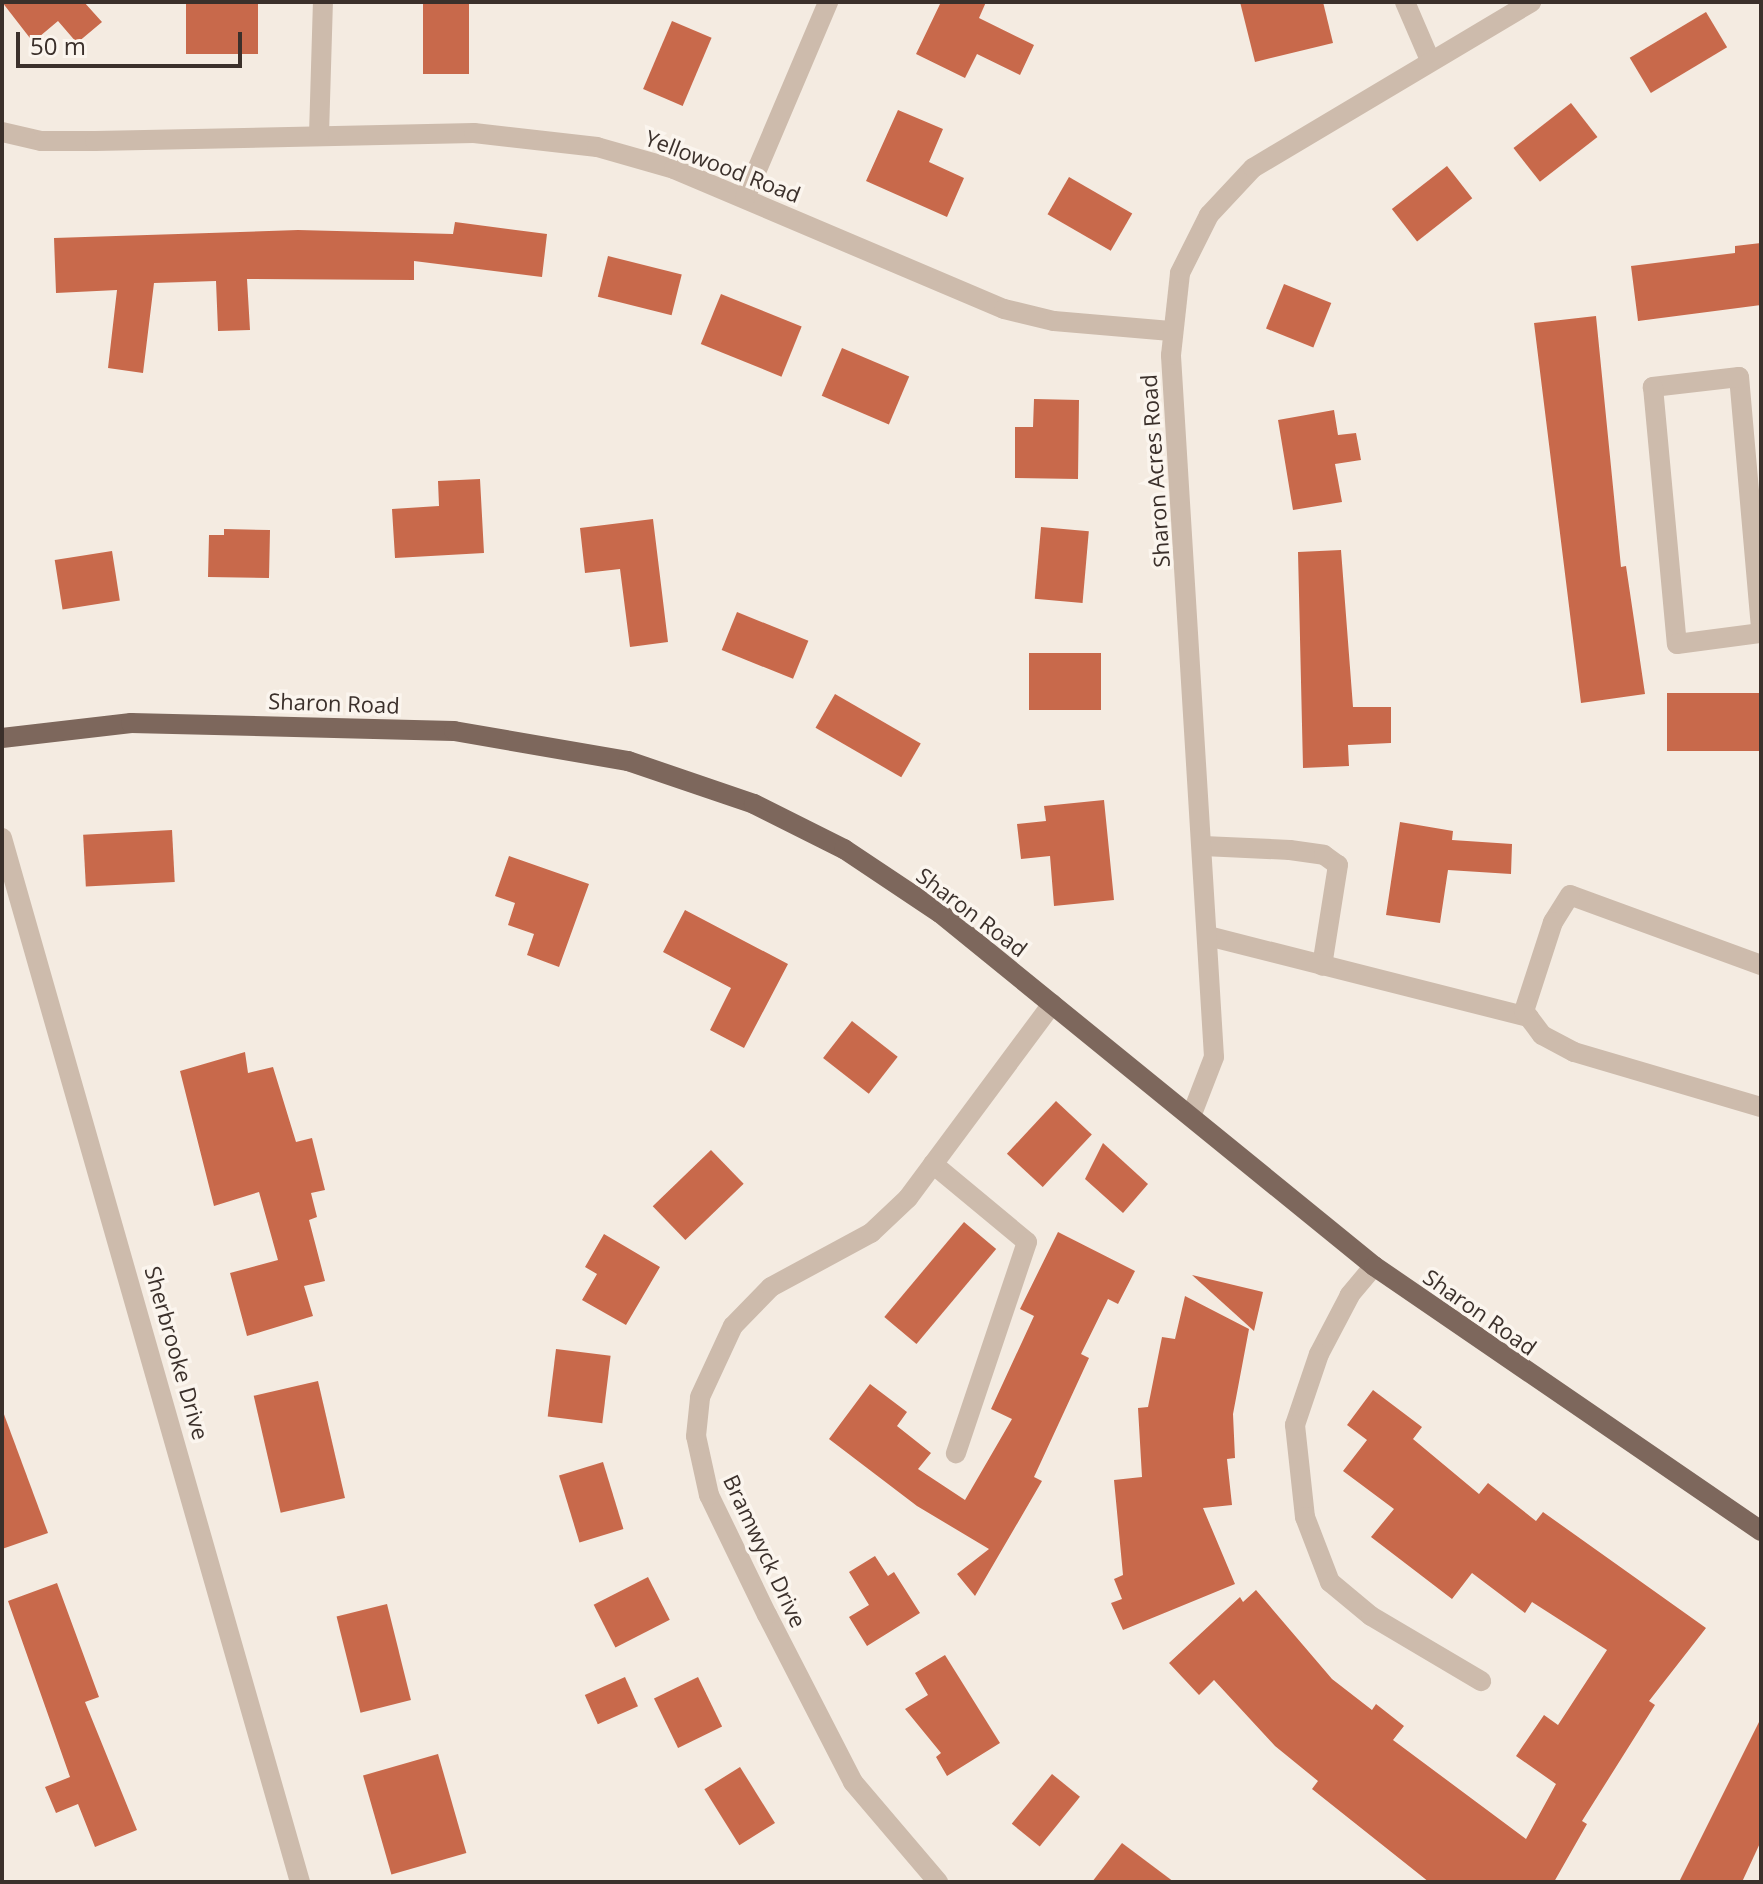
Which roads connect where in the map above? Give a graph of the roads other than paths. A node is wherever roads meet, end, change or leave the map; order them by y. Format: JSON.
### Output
{"nodes":[{"id":1,"x":323,"y":2,"type":"edge"},
{"id":2,"x":828,"y":2,"type":"edge"},
{"id":3,"x":1405,"y":2,"type":"edge"},
{"id":4,"x":1531,"y":2,"type":"edge"},
{"id":5,"x":1430,"y":60,"type":"junction"},
{"id":6,"x":2,"y":132,"type":"edge"},
{"id":7,"x":319,"y":135,"type":"junction"},
{"id":8,"x":745,"y":198,"type":"junction"},
{"id":9,"x":1171,"y":331,"type":"junction"},
{"id":10,"x":1761,"y":631,"type":"edge"},
{"id":11,"x":2,"y":738,"type":"edge"},
{"id":12,"x":2,"y":838,"type":"edge"},
{"id":13,"x":1203,"y":846,"type":"junction"},
{"id":14,"x":1208,"y":936,"type":"junction"},
{"id":15,"x":1761,"y":965,"type":"edge"},
{"id":16,"x":1322,"y":966,"type":"junction"},
{"id":17,"x":1052,"y":1004,"type":"junction"},
{"id":18,"x":1529,"y":1017,"type":"junction"},
{"id":19,"x":1761,"y":1107,"type":"edge"},
{"id":20,"x":1192,"y":1114,"type":"junction"},
{"id":21,"x":933,"y":1164,"type":"junction"},
{"id":22,"x":1374,"y":1266,"type":"junction"},
{"id":23,"x":956,"y":1453,"type":"dead end"},
{"id":24,"x":1761,"y":1531,"type":"edge"},
{"id":25,"x":1481,"y":1681,"type":"dead end"},
{"id":26,"x":300,"y":1882,"type":"edge"},
{"id":27,"x":938,"y":1882,"type":"edge"}],
"edges":[{"from":1,"to":7,"type":"street"},
{"from":2,"to":8,"type":"street"},
{"from":3,"to":5,"type":"street"},
{"from":4,"to":5,"type":"street","name":"Sharon Acres Road"},
{"from":5,"to":9,"type":"street","name":"Sharon Acres Road"},
{"from":6,"to":7,"type":"street","name":"Yellowood Road"},
{"from":7,"to":8,"type":"street","name":"Yellowood Road"},
{"from":8,"to":9,"type":"street","name":"Yellowood Road"},
{"from":9,"to":13,"type":"street","name":"Sharon Acres Road"},
{"from":10,"to":10,"type":"street"},
{"from":11,"to":17,"type":"main road","name":"Sharon Road"},
{"from":12,"to":26,"type":"street","name":"Sherbrooke Drive"},
{"from":13,"to":14,"type":"street","name":"Sharon Acres Road"},
{"from":13,"to":16,"type":"street"},
{"from":14,"to":16,"type":"street"},
{"from":14,"to":20,"type":"street","name":"Sharon Acres Road"},
{"from":15,"to":18,"type":"street"},
{"from":16,"to":18,"type":"street"},
{"from":17,"to":20,"type":"main road","name":"Sharon Road"},
{"from":17,"to":21,"type":"street","name":"Bramwyck Drive"},
{"from":18,"to":19,"type":"street"},
{"from":20,"to":22,"type":"main road","name":"Sharon Road"},
{"from":21,"to":23,"type":"street"},
{"from":21,"to":27,"type":"street","name":"Bramwyck Drive"},
{"from":22,"to":24,"type":"main road","name":"Sharon Road"},
{"from":22,"to":25,"type":"street"}]}
